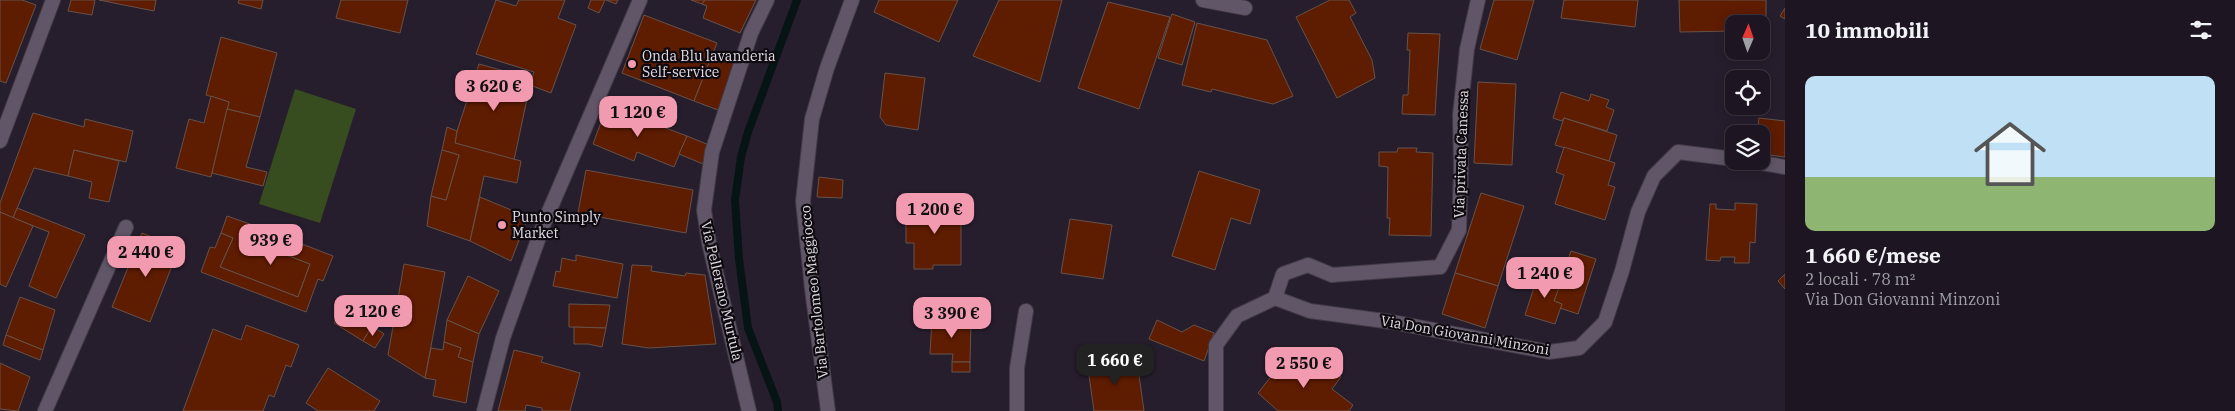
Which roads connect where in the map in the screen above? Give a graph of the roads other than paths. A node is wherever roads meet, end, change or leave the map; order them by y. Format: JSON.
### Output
{"nodes":[{"id":1,"x":54,"y":0,"type":"edge"},
{"id":2,"x":640,"y":0,"type":"edge"},
{"id":3,"x":767,"y":0,"type":"edge"},
{"id":4,"x":852,"y":0,"type":"edge"},
{"id":5,"x":1204,"y":0,"type":"edge"},
{"id":6,"x":1478,"y":0,"type":"edge"},
{"id":7,"x":1246,"y":8,"type":"dead end"},
{"id":8,"x":0,"y":141,"type":"edge"},
{"id":9,"x":1725,"y":158,"type":"edge"},
{"id":10,"x":1770,"y":164,"type":"edge"},
{"id":11,"x":1785,"y":167,"type":"edge"},
{"id":12,"x":126,"y":227,"type":"dead end"},
{"id":13,"x":1275,"y":298,"type":"junction"},
{"id":14,"x":1026,"y":311,"type":"dead end"},
{"id":15,"x":45,"y":411,"type":"edge"},
{"id":16,"x":484,"y":411,"type":"edge"},
{"id":17,"x":749,"y":411,"type":"edge"},
{"id":18,"x":828,"y":411,"type":"edge"},
{"id":19,"x":1017,"y":411,"type":"edge"},
{"id":20,"x":1216,"y":411,"type":"edge"}],
"edges":[{"from":1,"to":8,"type":"street"},
{"from":2,"to":16,"type":"street"},
{"from":3,"to":17,"type":"street","name":"Via Pellerano Murtula"},
{"from":4,"to":18,"type":"street","name":"Via Bartolomeo Maggiocco"},
{"from":5,"to":7,"type":"street"},
{"from":6,"to":13,"type":"street","name":"Via privata Canessa"},
{"from":9,"to":13,"type":"street","name":"Via Don Giovanni Minzoni"},
{"from":10,"to":11,"type":"street"},
{"from":12,"to":15,"type":"street"},
{"from":13,"to":20,"type":"street"},
{"from":14,"to":19,"type":"street"}]}
